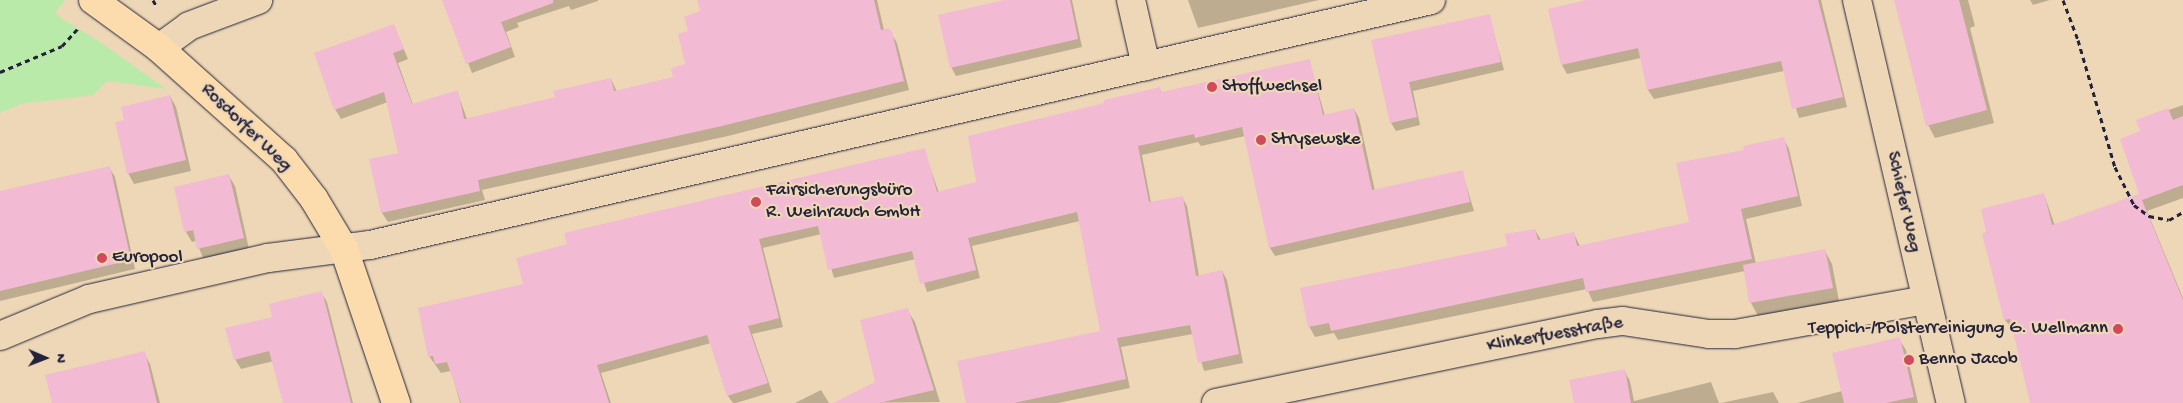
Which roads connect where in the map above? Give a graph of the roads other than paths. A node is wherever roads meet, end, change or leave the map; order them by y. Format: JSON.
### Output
{"nodes":[{"id":1,"x":258,"y":0,"type":"edge"},
{"id":2,"x":1131,"y":0,"type":"edge"},
{"id":3,"x":1431,"y":0,"type":"edge"},
{"id":4,"x":1857,"y":0,"type":"edge"},
{"id":5,"x":96,"y":2,"type":"edge"},
{"id":6,"x":159,"y":48,"type":"junction"},
{"id":7,"x":1146,"y":66,"type":"junction"},
{"id":8,"x":344,"y":249,"type":"junction"},
{"id":9,"x":1926,"y":300,"type":"junction"},
{"id":10,"x":0,"y":336,"type":"edge"},
{"id":11,"x":396,"y":403,"type":"edge"},
{"id":12,"x":1216,"y":403,"type":"edge"},
{"id":13,"x":1951,"y":403,"type":"edge"}],
"edges":[{"from":1,"to":6,"type":"street"},
{"from":2,"to":7,"type":"street"},
{"from":3,"to":7,"type":"street"},
{"from":4,"to":9,"type":"street","name":"Schiefer Weg"},
{"from":5,"to":6,"type":"main road","name":"Rosdorfer Weg"},
{"from":6,"to":8,"type":"main road","name":"Rosdorfer Weg"},
{"from":7,"to":8,"type":"street"},
{"from":8,"to":10,"type":"street"},
{"from":8,"to":11,"type":"main road","name":"Rosdorfer Weg"},
{"from":9,"to":12,"type":"street","name":"Klinkerfuesstraße"},
{"from":9,"to":13,"type":"street","name":"Schiefer Weg"}]}
